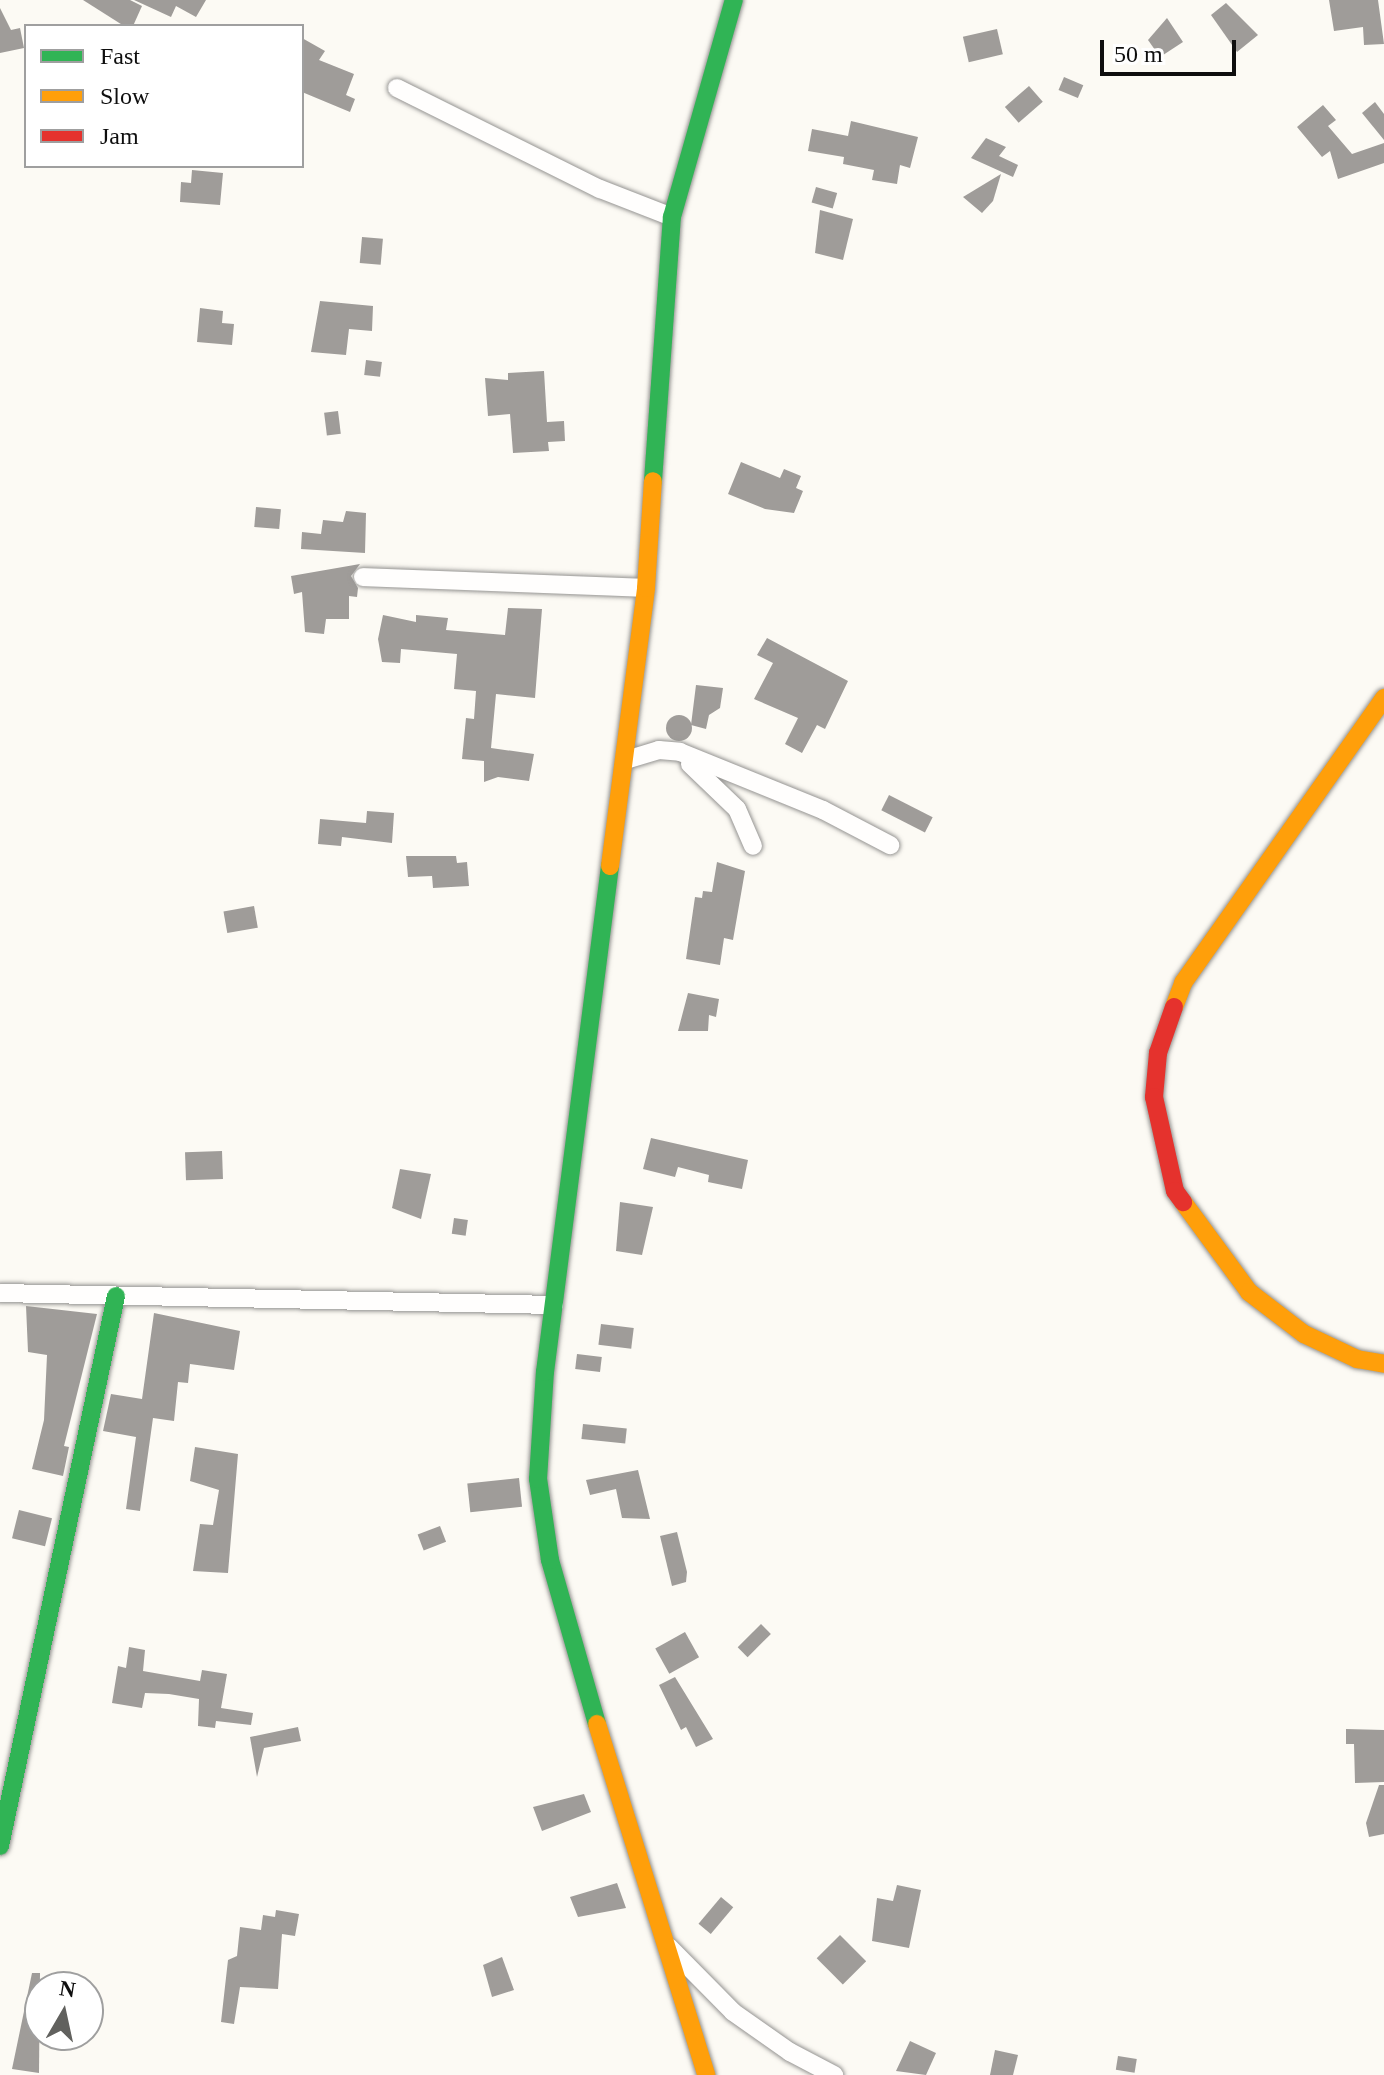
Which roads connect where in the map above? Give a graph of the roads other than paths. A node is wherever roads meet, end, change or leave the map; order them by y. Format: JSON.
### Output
{"nodes":[{"id":1,"x":734,"y":0,"type":"edge"},
{"id":2,"x":397,"y":88,"type":"dead end"},
{"id":3,"x":672,"y":217,"type":"junction"},
{"id":4,"x":363,"y":577,"type":"dead end"},
{"id":5,"x":646,"y":588,"type":"junction"},
{"id":6,"x":1384,"y":698,"type":"edge"},
{"id":7,"x":659,"y":750,"type":"junction"},
{"id":8,"x":626,"y":760,"type":"junction"},
{"id":9,"x":890,"y":845,"type":"dead end"},
{"id":10,"x":753,"y":846,"type":"dead end"},
{"id":11,"x":0,"y":1293,"type":"edge"},
{"id":12,"x":116,"y":1296,"type":"junction"},
{"id":13,"x":554,"y":1305,"type":"junction"},
{"id":14,"x":1384,"y":1364,"type":"edge"},
{"id":15,"x":0,"y":1846,"type":"edge"},
{"id":16,"x":659,"y":1936,"type":"junction"},
{"id":17,"x":706,"y":2075,"type":"edge"},
{"id":18,"x":834,"y":2075,"type":"edge"}],
"edges":[{"from":1,"to":3,"type":"street"},
{"from":2,"to":3,"type":"street"},
{"from":3,"to":5,"type":"street"},
{"from":4,"to":5,"type":"street"},
{"from":5,"to":8,"type":"street"},
{"from":6,"to":14,"type":"street"},
{"from":7,"to":8,"type":"street"},
{"from":7,"to":9,"type":"street"},
{"from":7,"to":10,"type":"street"},
{"from":8,"to":13,"type":"street"},
{"from":11,"to":12,"type":"street"},
{"from":12,"to":13,"type":"street"},
{"from":12,"to":15,"type":"street"},
{"from":13,"to":16,"type":"street"},
{"from":16,"to":17,"type":"street"},
{"from":16,"to":18,"type":"street"}]}
